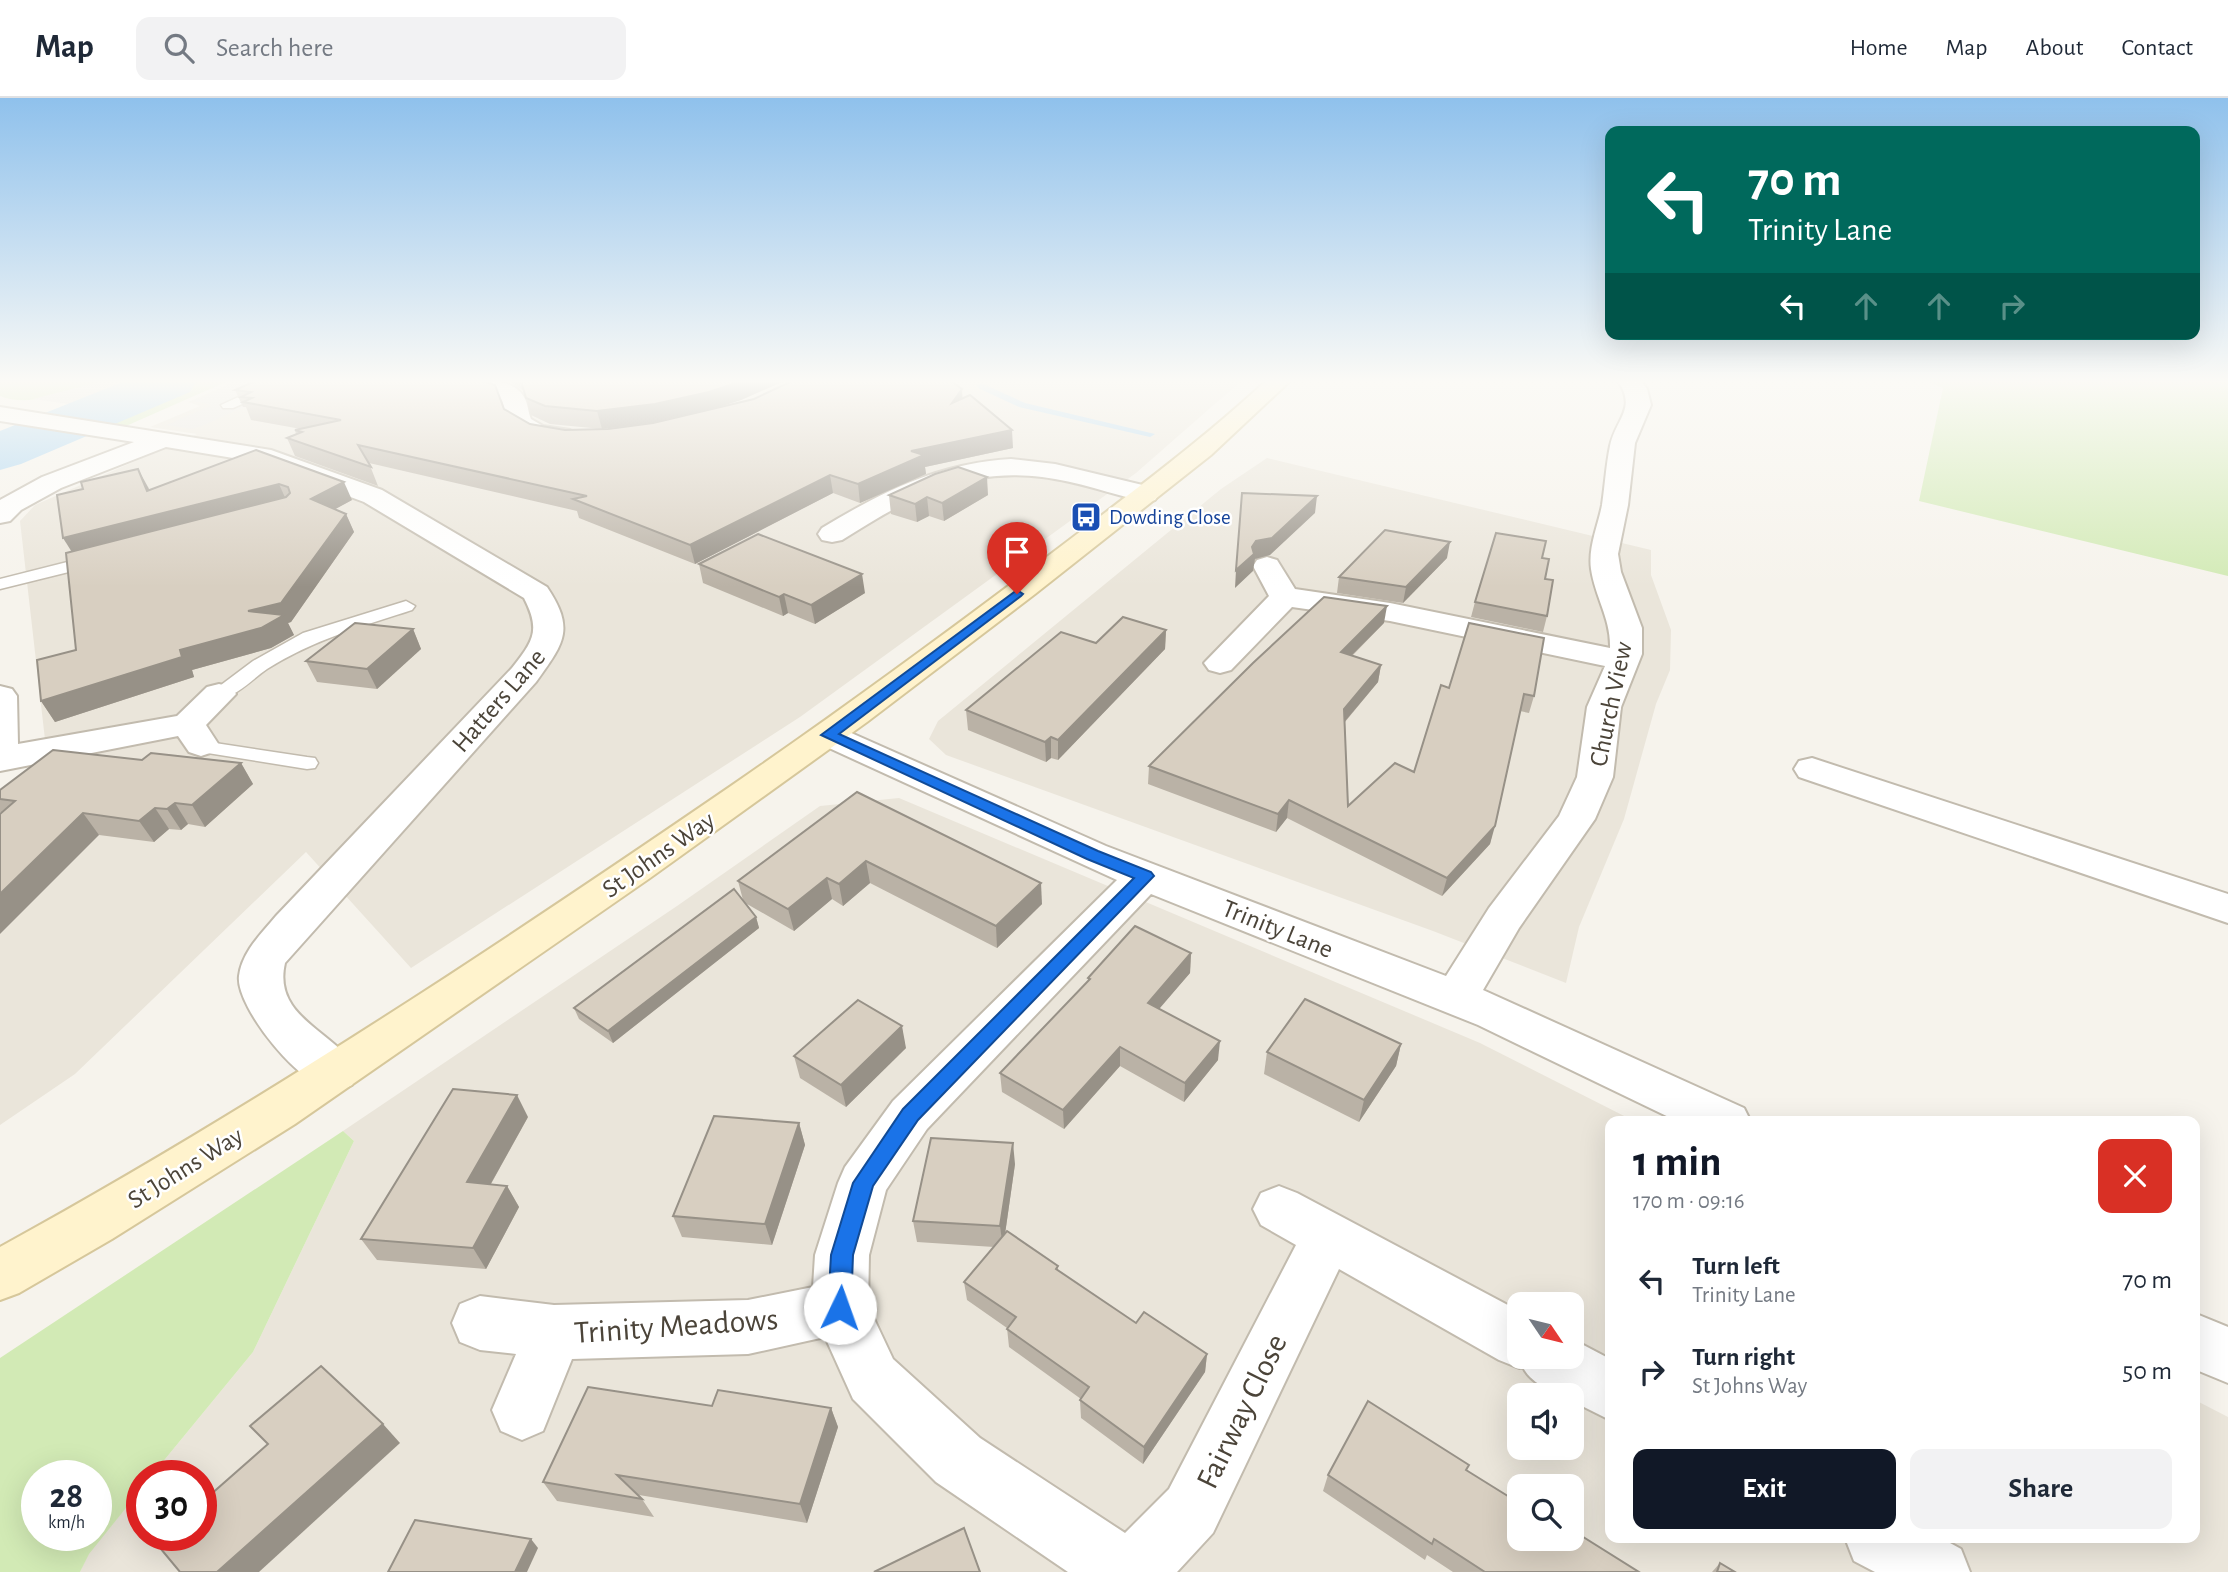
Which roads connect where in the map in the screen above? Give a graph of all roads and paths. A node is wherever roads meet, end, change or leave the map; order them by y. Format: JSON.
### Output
{"nodes":[{"id":1,"x":141,"y":450,"type":"edge"},
{"id":2,"x":232,"y":450,"type":"edge"},
{"id":3,"x":1198,"y":450,"type":"edge"},
{"id":4,"x":1622,"y":450,"type":"edge"},
{"id":5,"x":1146,"y":494,"type":"junction"},
{"id":6,"x":0,"y":515,"type":"edge"},
{"id":7,"x":832,"y":534,"type":"dead end"},
{"id":8,"x":116,"y":554,"type":"edge"},
{"id":9,"x":1267,"y":566,"type":"dead end"},
{"id":10,"x":0,"y":584,"type":"edge"},
{"id":11,"x":1285,"y":597,"type":"junction"},
{"id":12,"x":406,"y":606,"type":"dead end"},
{"id":13,"x":1624,"y":660,"type":"junction"},
{"id":14,"x":1220,"y":663,"type":"dead end"},
{"id":15,"x":219,"y":694,"type":"joint"},
{"id":16,"x":0,"y":696,"type":"edge"},
{"id":17,"x":195,"y":735,"type":"junction"},
{"id":18,"x":828,"y":735,"type":"junction"},
{"id":19,"x":1,"y":759,"type":"edge"},
{"id":20,"x":307,"y":763,"type":"dead end"},
{"id":21,"x":1812,"y":769,"type":"dead end"},
{"id":22,"x":1145,"y":876,"type":"junction"},
{"id":23,"x":2228,"y":909,"type":"edge"},
{"id":24,"x":1456,"y":998,"type":"junction"},
{"id":25,"x":335,"y":1072,"type":"junction"},
{"id":26,"x":1714,"y":1116,"type":"edge"},
{"id":27,"x":1279,"y":1209,"type":"dead end"},
{"id":28,"x":1328,"y":1236,"type":"junction"},
{"id":29,"x":0,"y":1275,"type":"edge"},
{"id":30,"x":840,"y":1308,"type":"junction"},
{"id":31,"x":480,"y":1323,"type":"dead end"},
{"id":32,"x":554,"y":1332,"type":"junction"},
{"id":33,"x":1507,"y":1334,"type":"edge"},
{"id":34,"x":2200,"y":1343,"type":"edge"},
{"id":35,"x":2228,"y":1356,"type":"edge"},
{"id":36,"x":1570,"y":1369,"type":"edge"},
{"id":37,"x":1605,"y":1388,"type":"edge"},
{"id":38,"x":522,"y":1410,"type":"dead end"},
{"id":39,"x":1886,"y":1543,"type":"edge"},
{"id":40,"x":1134,"y":1571,"type":"edge"},
{"id":41,"x":1938,"y":1572,"type":"edge"}],
"edges":[{"from":1,"to":6,"type":"street"},
{"from":2,"to":25,"type":"street","name":"Hatters Lane"},
{"from":3,"to":5,"type":"street","name":"St Johns Way"},
{"from":4,"to":13,"type":"street","name":"Church View"},
{"from":5,"to":7,"type":"street"},
{"from":5,"to":18,"type":"street","name":"St Johns Way"},
{"from":8,"to":10,"type":"lane"},
{"from":9,"to":11,"type":"street"},
{"from":11,"to":13,"type":"street"},
{"from":11,"to":14,"type":"street"},
{"from":12,"to":15,"type":"lane"},
{"from":13,"to":24,"type":"street","name":"Church View"},
{"from":15,"to":17,"type":"street"},
{"from":16,"to":19,"type":"street"},
{"from":17,"to":19,"type":"street"},
{"from":17,"to":20,"type":"lane"},
{"from":18,"to":22,"type":"street","name":"Trinity Lane"},
{"from":18,"to":25,"type":"street","name":"St Johns Way"},
{"from":21,"to":23,"type":"street"},
{"from":22,"to":24,"type":"street","name":"Trinity Lane"},
{"from":22,"to":30,"type":"street"},
{"from":24,"to":26,"type":"street","name":"Trinity Lane"},
{"from":25,"to":29,"type":"street","name":"St Johns Way"},
{"from":27,"to":28,"type":"street"},
{"from":28,"to":33,"type":"street"},
{"from":28,"to":40,"type":"street","name":"Fairway Close"},
{"from":30,"to":32,"type":"street","name":"Trinity Meadows"},
{"from":30,"to":40,"type":"street"},
{"from":31,"to":32,"type":"street","name":"Trinity Meadows"},
{"from":32,"to":38,"type":"street","name":"Trinity Meadows"},
{"from":34,"to":35,"type":"street"},
{"from":36,"to":37,"type":"street"},
{"from":39,"to":41,"type":"street"}]}
